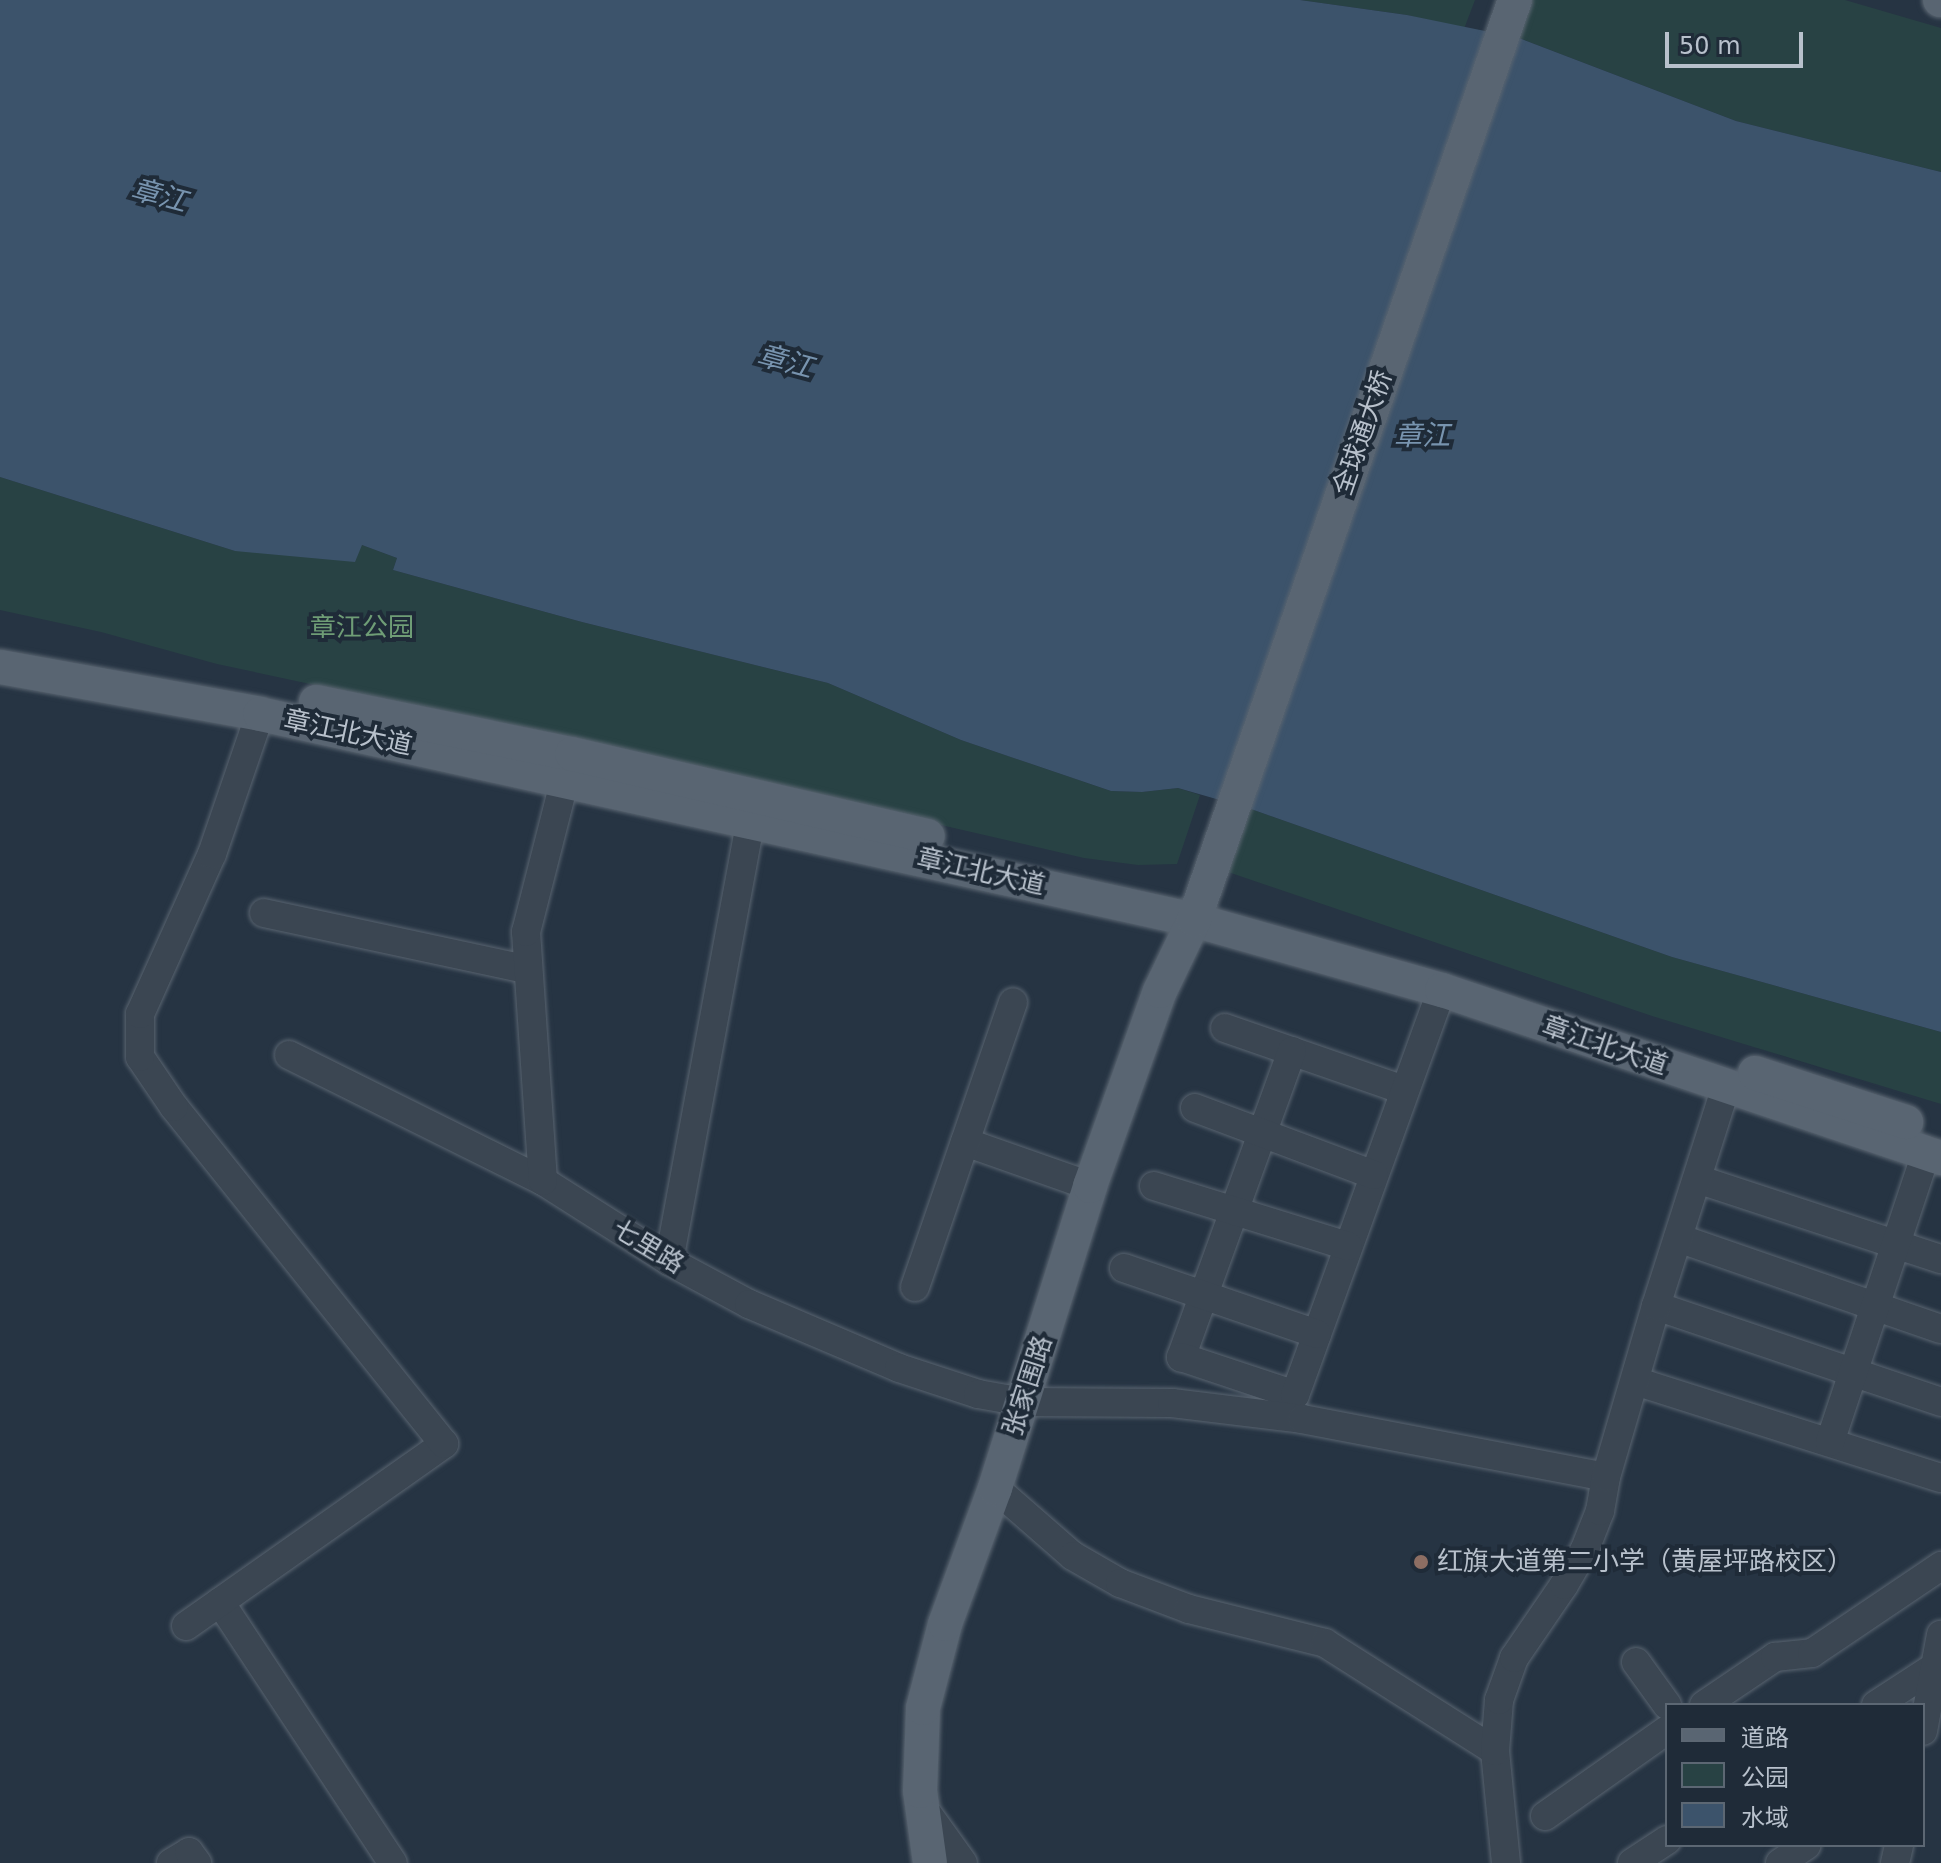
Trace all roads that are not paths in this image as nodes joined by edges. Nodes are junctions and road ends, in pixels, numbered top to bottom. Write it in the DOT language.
graph roads {
  1 [pos="1492,0"];
  2 [pos="1515,0"];
  3 [pos="0,643"];
  4 [pos="0,667"];
  5 [pos="260,714"];
  6 [pos="565,779"];
  7 [pos="751,820"];
  8 [pos="1204,863"];
  9 [pos="1188,907"];
  10 [pos="264,913"];
  11 [pos="526,969"];
  12 [pos="1442,990"];
  13 [pos="1013,1002"];
  14 [pos="1225,1028"];
  15 [pos="1292,1051"];
  16 [pos="289,1055"];
  17 [pos="1726,1087"];
  18 [pos="1404,1090"];
  19 [pos="1195,1108"];
  20 [pos="1261,1133"];
  21 [pos="965,1142"];
  22 [pos="1936,1148"];
  23 [pos="1374,1175"];
  24 [pos="1697,1179"];
  25 [pos="543,1181"];
  26 [pos="1090,1186"];
  27 [pos="1154,1186"];
  28 [pos="1235,1211"];
  29 [pos="1678,1238"];
  30 [pos="1896,1244"];
  31 [pos="1348,1246"];
  32 [pos="1941,1259"];
  33 [pos="669,1261"];
  34 [pos="1124,1268"];
  35 [pos="915,1287"];
  36 [pos="1204,1295"];
  37 [pos="1656,1306"];
  38 [pos="1875,1306"];
  39 [pos="1941,1329"];
  40 [pos="1317,1334"];
  41 [pos="1853,1372"];
  42 [pos="1635,1381"];
  43 [pos="1023,1402"];
  44 [pos="1941,1402"];
  45 [pos="1830,1442"];
  46 [pos="1606,1477"];
  47 [pos="1941,1478"];
  48 [pos="995,1488"];
  49 [pos="1941,1566"];
  50 [pos="220,1602"];
  51 [pos="186,1626"];
  52 [pos="1941,1635"];
  53 [pos="1636,1662"];
  54 [pos="1936,1666"];
  55 [pos="1666,1703"];
  56 [pos="1707,1703"];
  57 [pos="1879,1703"];
  58 [pos="1925,1721"];
  59 [pos="1665,1731"];
  60 [pos="1495,1751"];
  61 [pos="922,1806"];
  62 [pos="1545,1816"];
  63 [pos="1665,1841"];
  64 [pos="1803,1847"];
  65 [pos="1778,1858"];
  66 [pos="171,1863"];
  67 [pos="197,1863"];
  68 [pos="393,1863"];
  69 [pos="930,1863"];
  70 [pos="963,1863"];
  71 [pos="1506,1863"];
  72 [pos="1632,1863"];
  1 -- 8 [label="main road, 全球通大桥"];
  2 -- 8 [label="main road, 全球通大桥"];
  3 -- 9 [label="main road, 章江北大道"];
  4 -- 5 [label="main road, 章江北大道"];
  5 -- 6 [label="main road, 章江北大道"];
  5 -- 50 [label="street"];
  6 -- 7 [label="main road, 章江北大道"];
  6 -- 11 [label="street"];
  7 -- 9 [label="main road, 章江北大道"];
  7 -- 33 [label="street"];
  8 -- 9 [label="main road, 张家围路"];
  9 -- 12 [label="main road, 章江北大道"];
  9 -- 22 [label="main road, 章江北大道"];
  9 -- 26 [label="main road, 张家围路"];
  10 -- 11 [label="street"];
  11 -- 25 [label="street"];
  12 -- 17 [label="main road, 章江北大道"];
  12 -- 18 [label="street"];
  13 -- 21 [label="street"];
  14 -- 15 [label="street"];
  15 -- 18 [label="street"];
  15 -- 20 [label="street"];
  16 -- 25 [label="street, 七里路"];
  17 -- 22 [label="main road, 章江北大道"];
  17 -- 24 [label="street"];
  18 -- 23 [label="street"];
  19 -- 20 [label="street"];
  20 -- 23 [label="street"];
  20 -- 28 [label="street"];
  21 -- 26 [label="street"];
  21 -- 35 [label="street"];
  22 -- 30 [label="street"];
  23 -- 31 [label="street"];
  24 -- 29 [label="street"];
  24 -- 30 [label="street"];
  25 -- 33 [label="street, 七里路"];
  26 -- 43 [label="main road, 张家围路"];
  27 -- 28 [label="street"];
  28 -- 31 [label="street"];
  28 -- 36 [label="street"];
  29 -- 37 [label="street"];
  29 -- 38 [label="street"];
  30 -- 32 [label="street"];
  30 -- 38 [label="street"];
  31 -- 40 [label="street"];
  33 -- 43 [label="street, 七里路"];
  34 -- 36 [label="street"];
  36 -- 40 [label="street"];
  36 -- 40 [label="street"];
  37 -- 41 [label="street"];
  37 -- 42 [label="street"];
  38 -- 39 [label="street"];
  38 -- 41 [label="street"];
  41 -- 44 [label="street"];
  41 -- 45 [label="street"];
  42 -- 45 [label="street"];
  42 -- 46 [label="street"];
  43 -- 46 [label="street, 七里路"];
  43 -- 48 [label="main road, 张家围路"];
  45 -- 47 [label="street"];
  46 -- 60 [label="street"];
  48 -- 60 [label="street"];
  48 -- 61 [label="main road, 张家围路"];
  49 -- 56 [label="street"];
  50 -- 51 [label="street"];
  50 -- 68 [label="street"];
  52 -- 54 [label="street"];
  53 -- 55 [label="street"];
  54 -- 57 [label="street"];
  54 -- 58 [label="street"];
  59 -- 62 [label="street"];
  60 -- 71 [label="street"];
  61 -- 69 [label="main road, 张家围路"];
  61 -- 70 [label="street"];
  63 -- 72 [label="street"];
  64 -- 65 [label="street"];
  66 -- 67 [label="street"];
}
